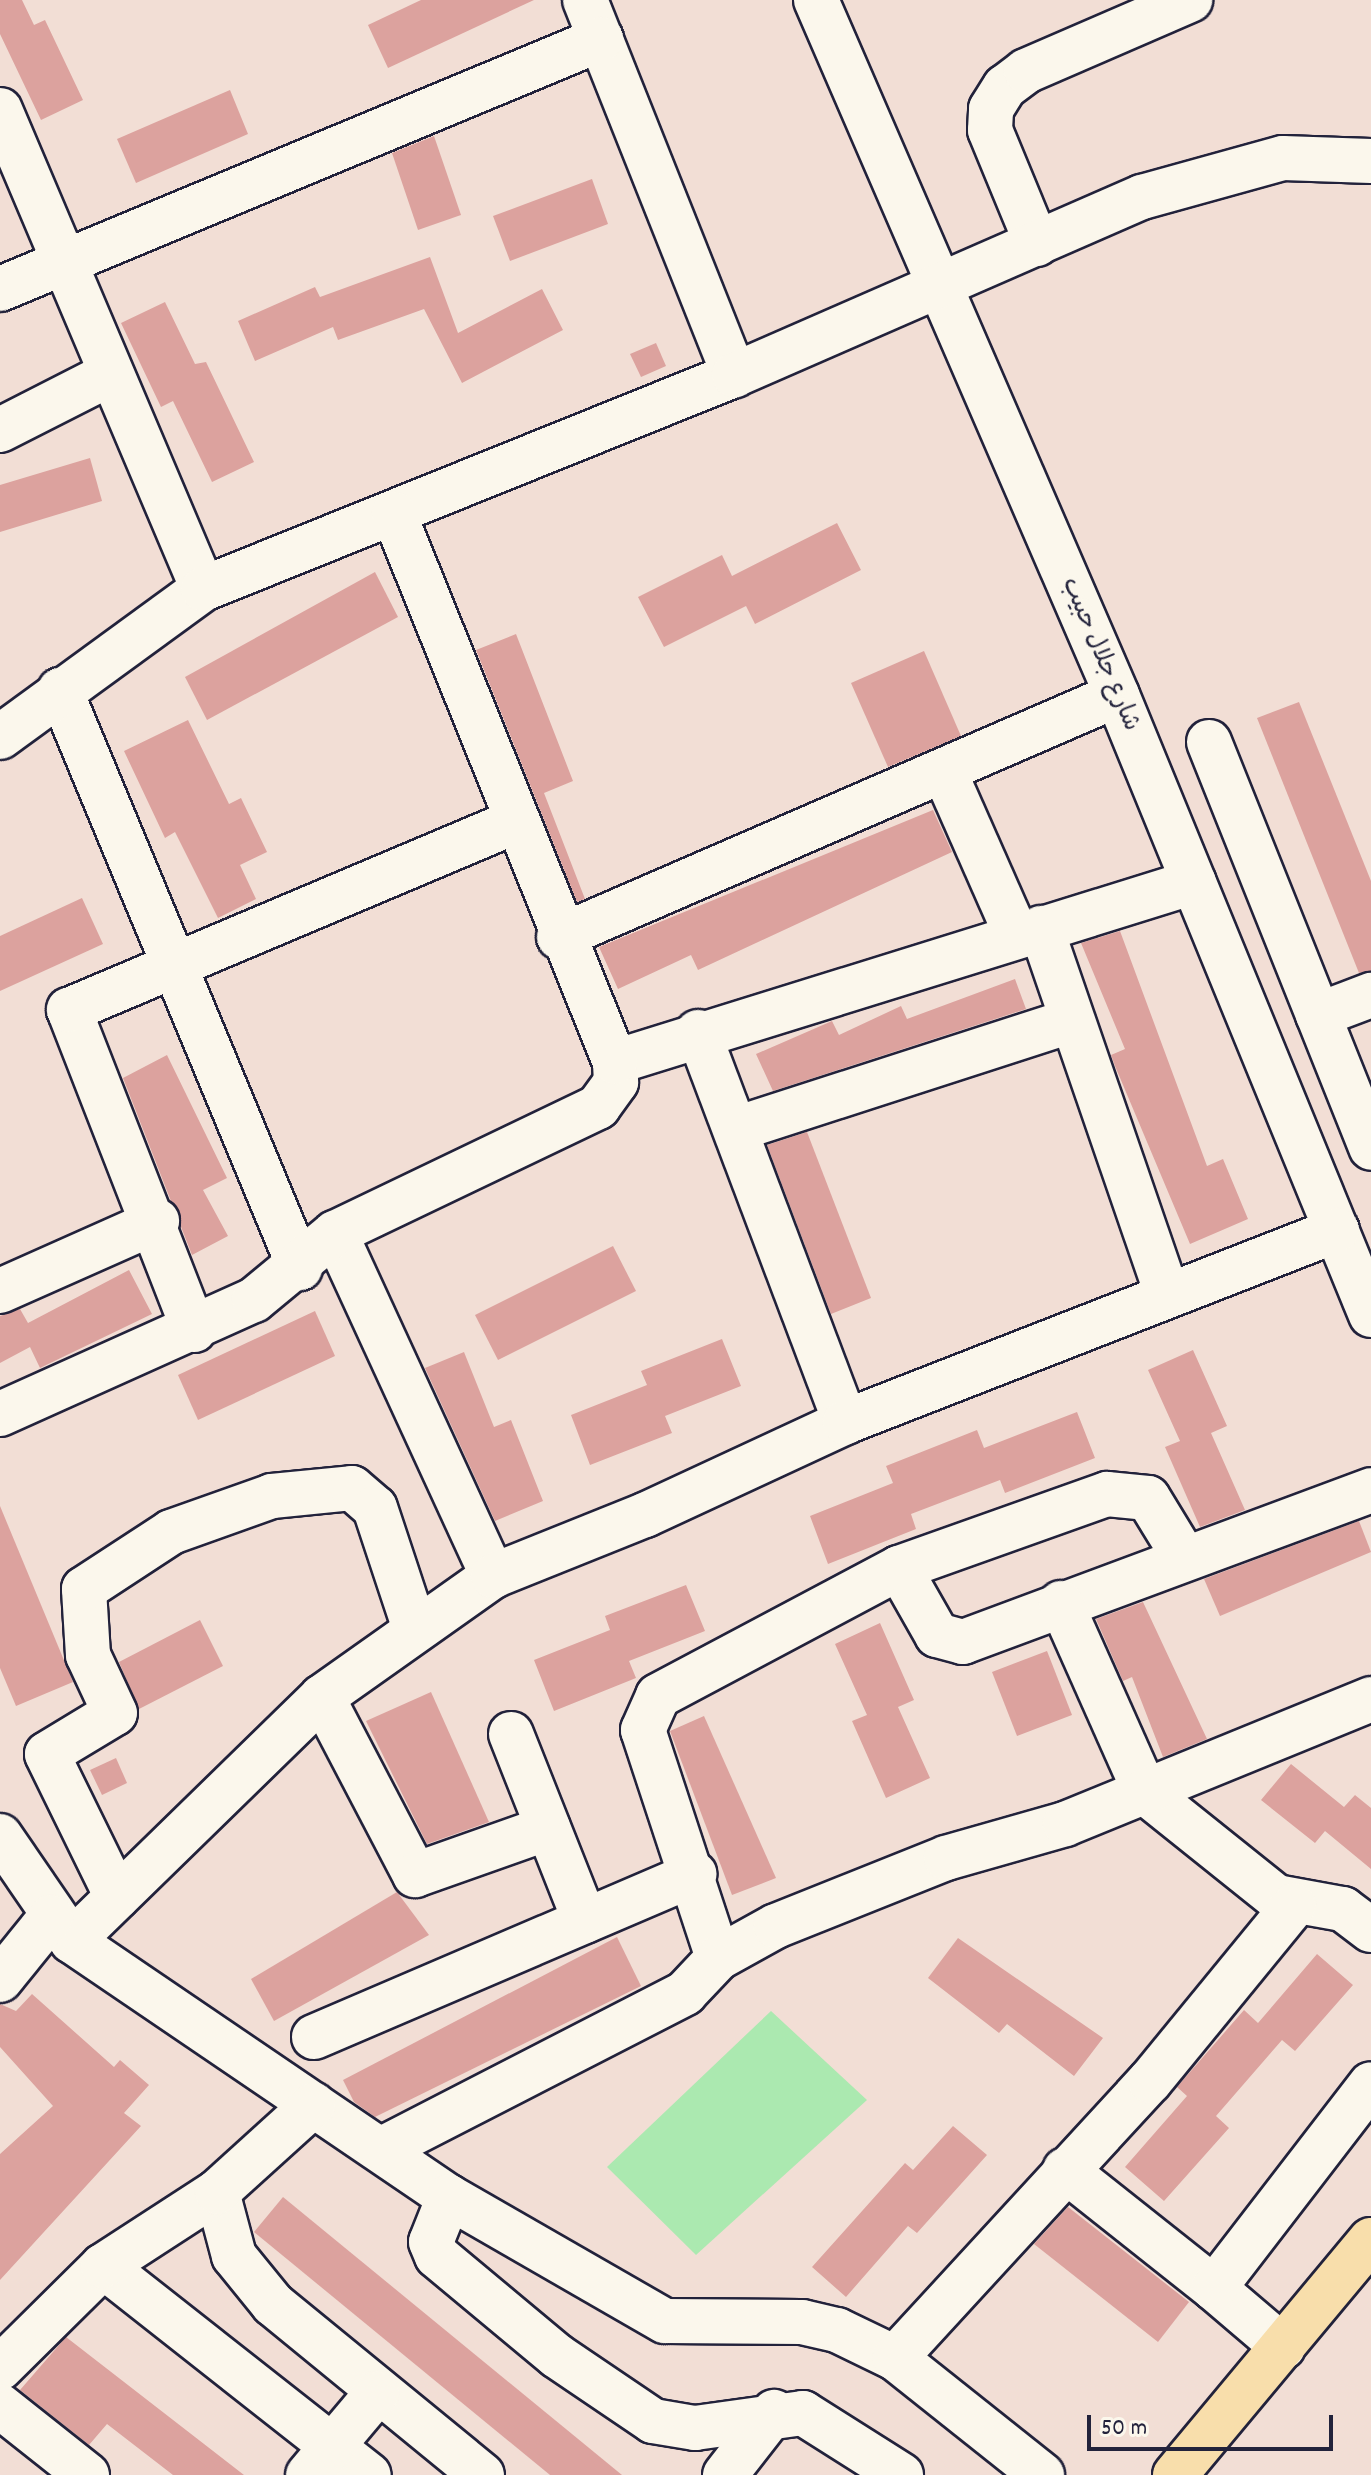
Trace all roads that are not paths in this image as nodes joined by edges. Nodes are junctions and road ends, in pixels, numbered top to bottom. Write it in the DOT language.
graph roads {
  1 [pos="816,0"];
  2 [pos="1190,0"];
  3 [pos="593,19"];
  4 [pos="0,110"];
  5 [pos="1371,161"];
  6 [pos="1037,244"];
  7 [pos="63,258"];
  8 [pos="941,287"];
  9 [pos="0,289"];
  10 [pos="108,375"];
  11 [pos="734,375"];
  12 [pos="0,430"];
  13 [pos="394,514"];
  14 [pos="203,589"];
  15 [pos="60,690"];
  16 [pos="1117,695"];
  17 [pos="0,737"];
  18 [pos="1209,742"];
  19 [pos="945,773"];
  20 [pos="516,821"];
  21 [pos="1194,882"];
  22 [pos="1029,932"];
  23 [pos="559,937"];
  24 [pos="173,963"];
  25 [pos="1371,995"];
  26 [pos="1318,1015"];
  27 [pos="1070,1021"];
  28 [pos="698,1032"];
  29 [pos="615,1062"];
  30 [pos="736,1129"];
  31 [pos="1371,1148"];
  32 [pos="157,1221"];
  33 [pos="1337,1230"];
  34 [pos="335,1233"];
  35 [pos="300,1268"];
  36 [pos="0,1291"];
  37 [pos="1166,1292"];
  38 [pos="1371,1315"];
  39 [pos="194,1330"];
  40 [pos="0,1414"];
  41 [pos="845,1422"];
  42 [pos="1371,1490"];
  43 [pos="1184,1557"];
  44 [pos="899,1568"];
  45 [pos="493,1576"];
  46 [pos="1061,1603"];
  47 [pos="414,1626"];
  48 [pos="322,1697"];
  49 [pos="1371,1699"];
  50 [pos="511,1734"];
  51 [pos="1145,1792"];
  52 [pos="548,1828"];
  53 [pos="0,1836"];
  54 [pos="695,1874"];
  55 [pos="117,1897"];
  56 [pos="1294,1905"];
  57 [pos="585,1921"];
  58 [pos="62,1929"];
  59 [pos="1371,1930"];
  60 [pos="718,1958"];
  61 [pos="0,1980"];
  62 [pos="314,2037"];
  63 [pos="1371,2084"];
  64 [pos="313,2105"];
  65 [pos="382,2149"];
  66 [pos="1065,2170"];
  67 [pos="217,2192"];
  68 [pos="449,2197"];
  69 [pos="1371,2240"];
  70 [pos="103,2266"];
  71 [pos="1214,2288"];
  72 [pos="1283,2347"];
  73 [pos="895,2358"];
  74 [pos="0,2368"];
  75 [pos="377,2393"];
  76 [pos="0,2406"];
  77 [pos="774,2412"];
  78 [pos="319,2460"];
  79 [pos="87,2475"];
  80 [pos="369,2475"];
  81 [pos="482,2475"];
  82 [pos="725,2475"];
  83 [pos="901,2475"];
  84 [pos="1042,2475"];
  85 [pos="1175,2475"];
  1 -- 8 [label="street, شارع جلال حبيب"];
  2 -- 6 [label="street"];
  3 -- 7 [label="street"];
  3 -- 11 [label="street"];
  4 -- 7 [label="street"];
  5 -- 6 [label="street"];
  6 -- 8 [label="street"];
  7 -- 9 [label="street"];
  7 -- 10 [label="street"];
  8 -- 11 [label="street"];
  8 -- 16 [label="street, شارع جلال حبيب"];
  10 -- 12 [label="street"];
  10 -- 14 [label="street"];
  11 -- 13 [label="street"];
  13 -- 14 [label="street"];
  13 -- 20 [label="street"];
  14 -- 15 [label="street"];
  15 -- 17 [label="street"];
  15 -- 24 [label="street"];
  16 -- 19 [label="street"];
  16 -- 21 [label="street, شارع جلال حبيب"];
  18 -- 26 [label="street"];
  19 -- 22 [label="street"];
  19 -- 23 [label="street"];
  20 -- 23 [label="street"];
  20 -- 24 [label="street"];
  21 -- 22 [label="street"];
  21 -- 33 [label="street, شارع جلال حبيب"];
  22 -- 27 [label="street"];
  22 -- 28 [label="street"];
  23 -- 29 [label="street"];
  24 -- 32 [label="street"];
  24 -- 35 [label="street"];
  25 -- 26 [label="street"];
  26 -- 31 [label="street"];
  27 -- 30 [label="street"];
  27 -- 37 [label="street"];
  28 -- 29 [label="street"];
  28 -- 30 [label="street"];
  29 -- 34 [label="street"];
  30 -- 41 [label="street"];
  32 -- 36 [label="street"];
  32 -- 39 [label="street"];
  33 -- 37 [label="street"];
  33 -- 38 [label="street, شارع جلال حبيب"];
  34 -- 35 [label="street"];
  34 -- 45 [label="street"];
  35 -- 39 [label="street"];
  37 -- 41 [label="street"];
  39 -- 40 [label="street"];
  41 -- 45 [label="street"];
  42 -- 43 [label="street"];
  43 -- 44 [label="street"];
  43 -- 46 [label="street"];
  44 -- 46 [label="street"];
  44 -- 54 [label="street"];
  45 -- 47 [label="street"];
  46 -- 51 [label="street"];
  47 -- 48 [label="street"];
  47 -- 55 [label="street"];
  48 -- 52 [label="street"];
  48 -- 55 [label="street"];
  49 -- 51 [label="street"];
  50 -- 52 [label="street"];
  51 -- 56 [label="street"];
  51 -- 60 [label="street"];
  52 -- 57 [label="street"];
  53 -- 58 [label="street"];
  54 -- 57 [label="street"];
  54 -- 60 [label="street"];
  55 -- 58 [label="street"];
  56 -- 59 [label="street"];
  56 -- 66 [label="street"];
  57 -- 62 [label="street"];
  58 -- 61 [label="street"];
  58 -- 64 [label="street"];
  60 -- 65 [label="street"];
  63 -- 71 [label="street"];
  64 -- 65 [label="street"];
  64 -- 67 [label="street"];
  65 -- 68 [label="street"];
  66 -- 71 [label="street"];
  66 -- 73 [label="street"];
  67 -- 70 [label="street"];
  67 -- 75 [label="street"];
  68 -- 73 [label="street"];
  68 -- 77 [label="street"];
  69 -- 72 [label="main road"];
  70 -- 74 [label="street"];
  70 -- 78 [label="street"];
  71 -- 72 [label="street"];
  72 -- 85 [label="main road"];
  73 -- 84 [label="street"];
  75 -- 78 [label="street"];
  75 -- 81 [label="street"];
  76 -- 79 [label="street"];
  77 -- 82 [label="street"];
  77 -- 83 [label="street"];
  78 -- 80 [label="street"];
}
